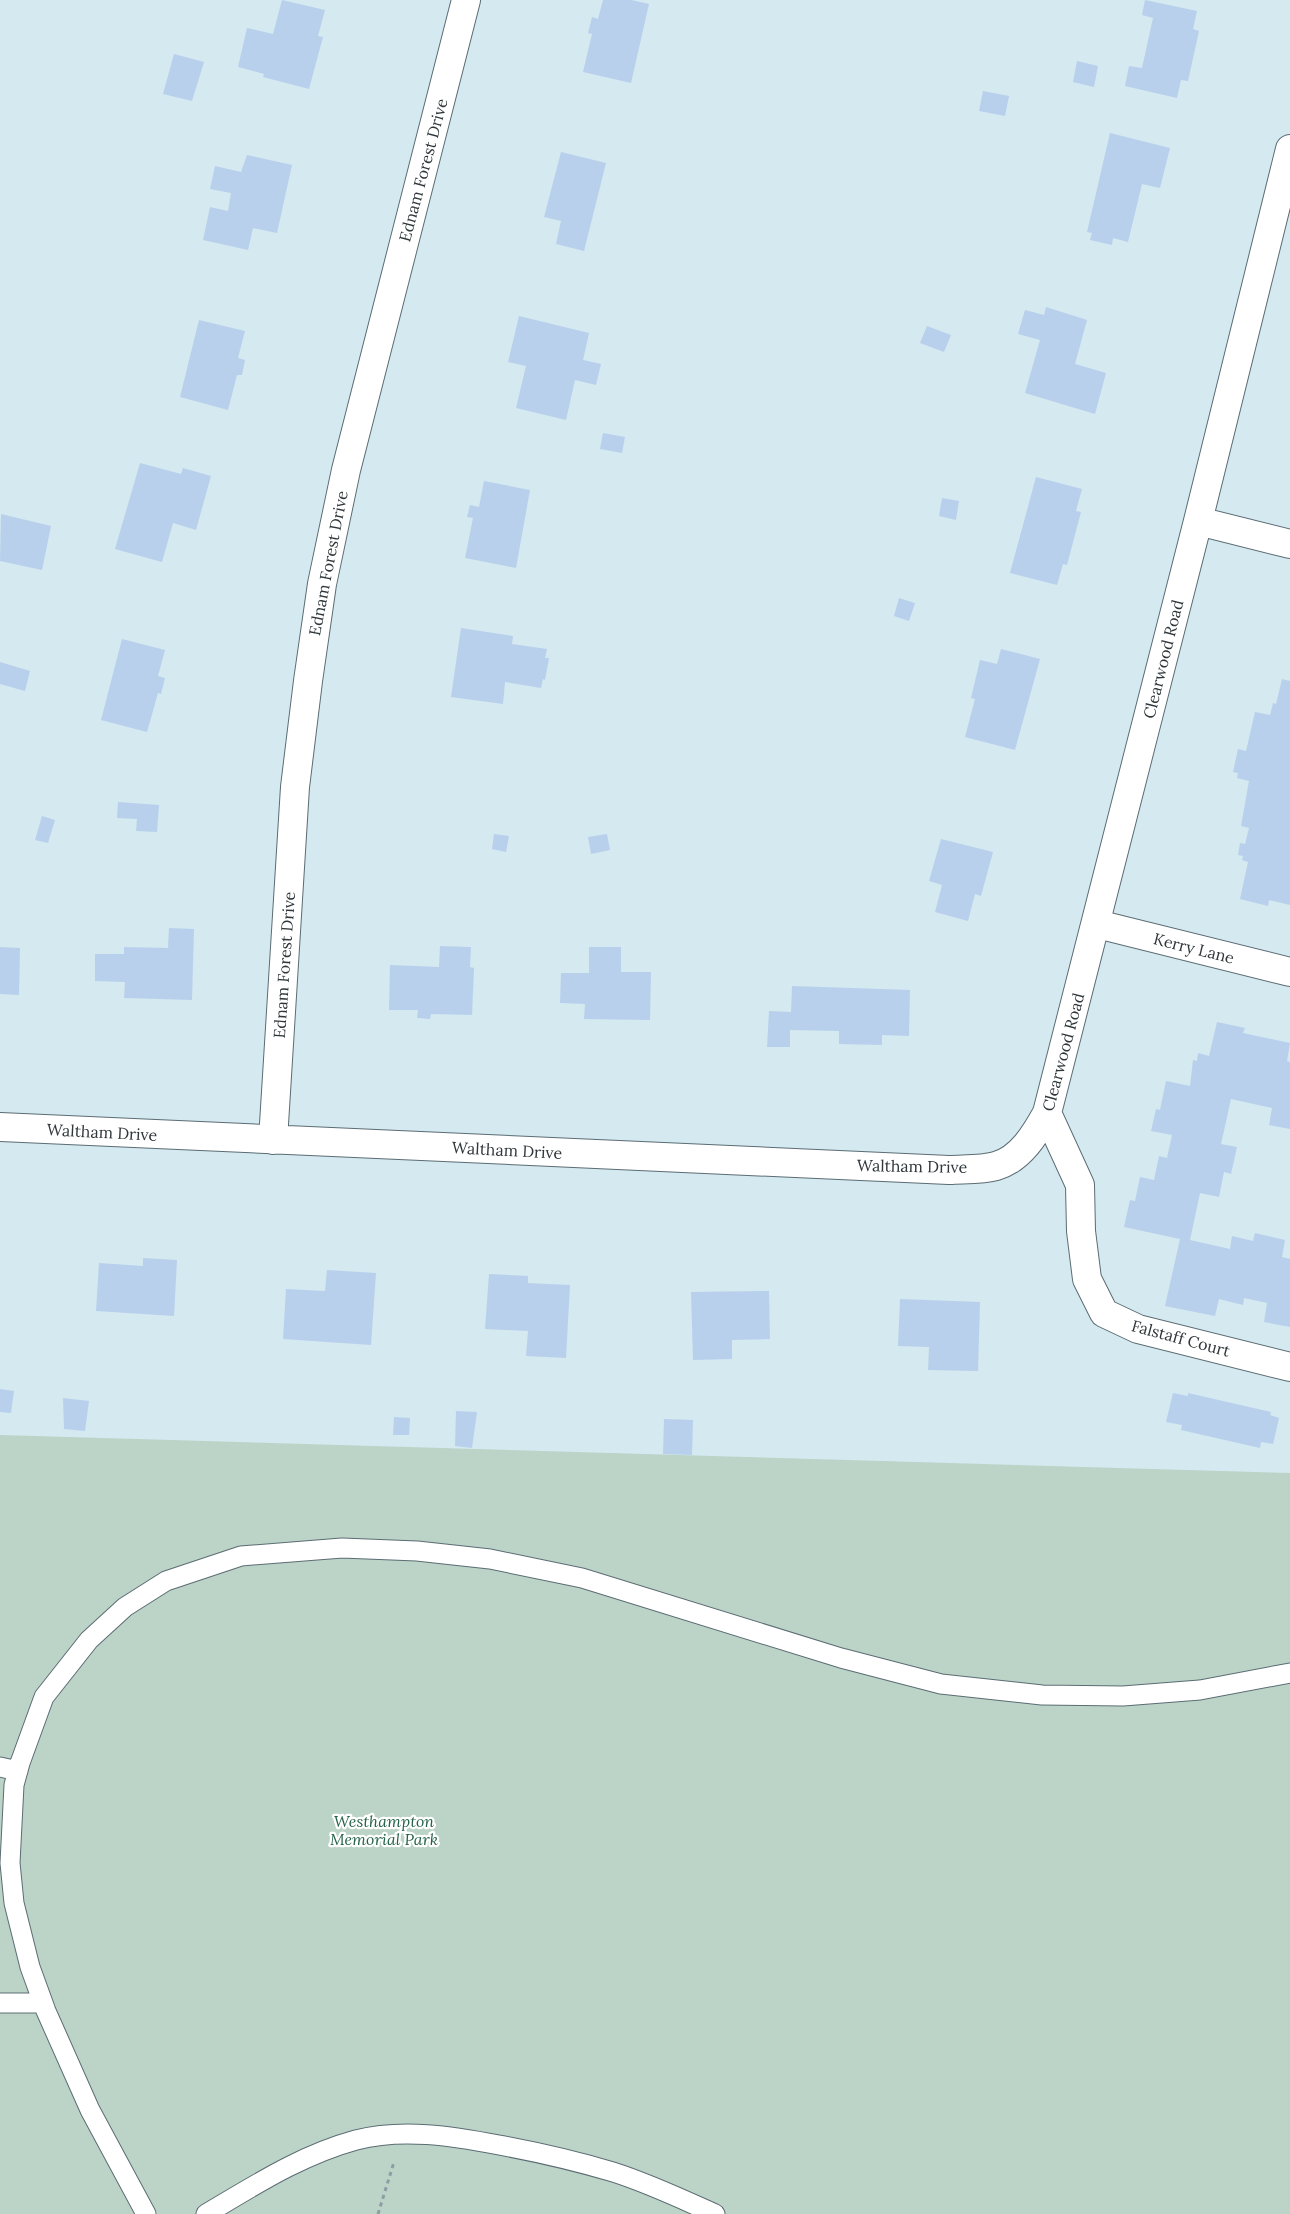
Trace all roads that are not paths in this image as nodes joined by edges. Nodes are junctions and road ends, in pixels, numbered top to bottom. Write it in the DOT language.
graph roads {
  1 [pos="466,0"];
  2 [pos="1290,149"];
  3 [pos="1198,521"];
  4 [pos="1290,544"];
  5 [pos="1097,924"];
  6 [pos="1290,972"];
  7 [pos="1048,1113"];
  8 [pos="0,1127"];
  9 [pos="273,1140"];
  10 [pos="1012,1158"];
  11 [pos="1290,1367"];
  12 [pos="1290,1673"];
  13 [pos="9,1769"];
  14 [pos="0,2003"];
  15 [pos="42,2003"];
  16 [pos="146,2214"];
  17 [pos="206,2214"];
  18 [pos="715,2214"];
  1 -- 9 [label="street, Ednam Forest Drive"];
  2 -- 3 [label="street, Clearwood Road"];
  3 -- 4 [label="street"];
  3 -- 5 [label="street, Clearwood Road"];
  5 -- 6 [label="street, Kerry Lane"];
  5 -- 7 [label="street, Clearwood Road"];
  7 -- 10 [label="street, Clearwood Road"];
  7 -- 11 [label="street, Falstaff Court"];
  8 -- 9 [label="street, Waltham Drive"];
  9 -- 10 [label="street, Waltham Drive"];
  12 -- 13 [label="lane"];
  13 -- 15 [label="lane"];
  14 -- 15 [label="lane"];
  15 -- 16 [label="lane"];
  17 -- 18 [label="lane"];
}
